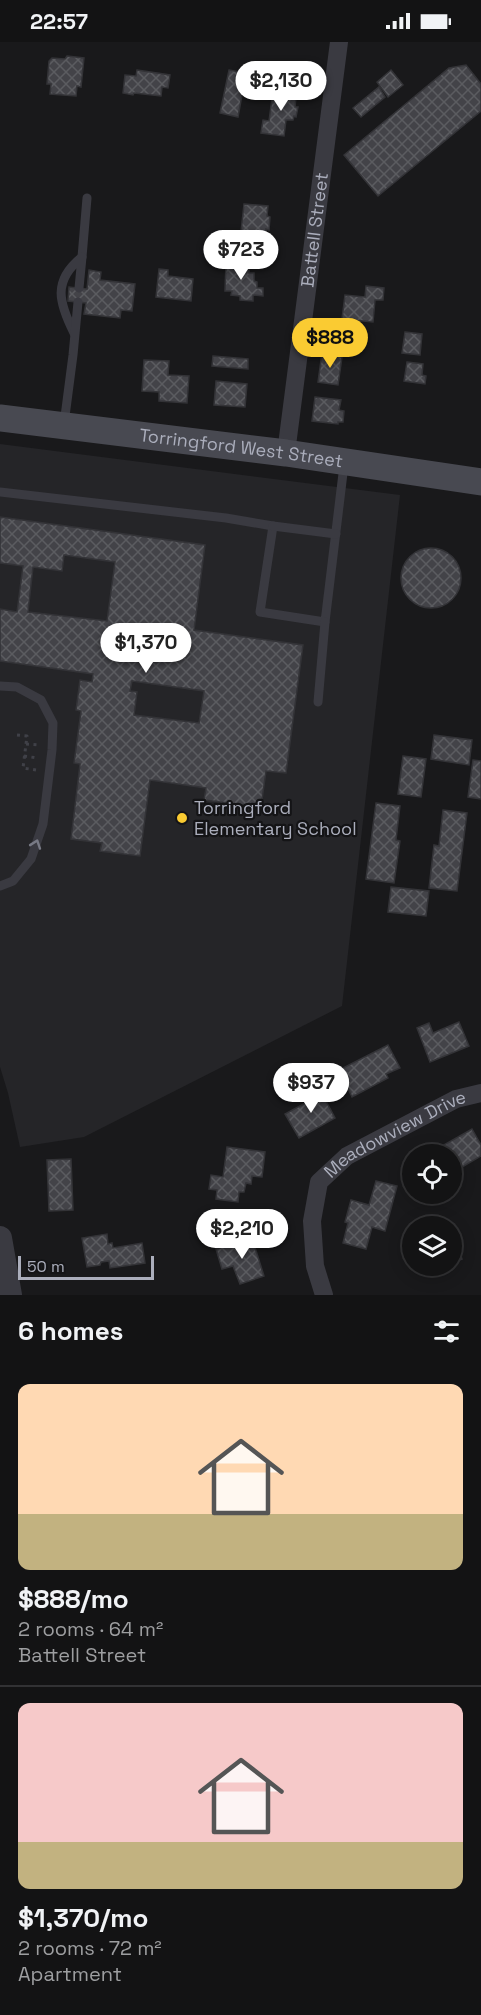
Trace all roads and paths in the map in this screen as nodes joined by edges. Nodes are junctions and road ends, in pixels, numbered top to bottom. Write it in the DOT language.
graph roads {
  1 [pos="339,42"];
  2 [pos="87,198"];
  3 [pos="82,257"];
  4 [pos="79,288"];
  5 [pos="78,302"];
  6 [pos="75,335"];
  7 [pos="0,418"];
  8 [pos="63,426"];
  9 [pos="286,453"];
  10 [pos="345,462"];
  11 [pos="481,482"];
  12 [pos="0,492"];
  13 [pos="273,526"];
  14 [pos="336,534"];
  15 [pos="325,622"];
  16 [pos="0,686"];
  17 [pos="318,702"];
  18 [pos="17,735"];
  19 [pos="23,768"];
  20 [pos="0,886"];
  21 [pos="481,1093"];
  22 [pos="0,1238"];
  23 [pos="10,1295"];
  24 [pos="324,1295"];
  1 -- 9 [label="street, Battell Street"];
  2 -- 3 [label="lane"];
  3 -- 4 [label="lane"];
  3 -- 6 [label="lane"];
  5 -- 6 [label="lane"];
  6 -- 8 [label="lane"];
  7 -- 8 [label="main road, Torringford West Street"];
  8 -- 9 [label="main road, Torringford West Street"];
  9 -- 10 [label="main road, Torringford West Street"];
  10 -- 11 [label="main road, Torringford West Street"];
  10 -- 14 [label="lane"];
  12 -- 13 [label="lane"];
  13 -- 14 [label="lane"];
  13 -- 15 [label="lane"];
  14 -- 15 [label="lane"];
  15 -- 17 [label="lane"];
  20 -- 16 [label="lane, one-way"];
  18 -- 19 [label="path"];
  21 -- 24 [label="street, Meadowview Drive"];
  22 -- 23 [label="street"];
}
